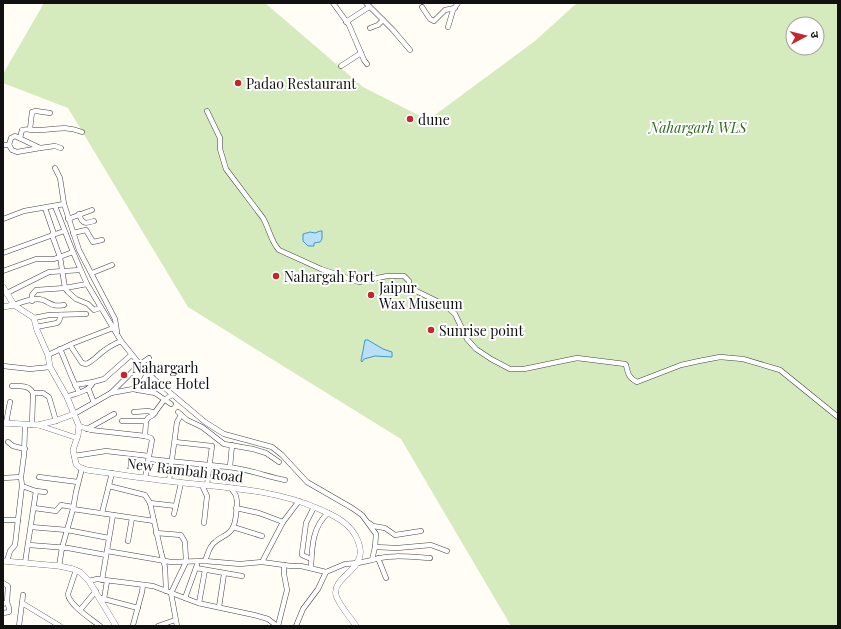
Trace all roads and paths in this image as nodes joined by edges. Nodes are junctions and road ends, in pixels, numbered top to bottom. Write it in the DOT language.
graph roads {
  1 [pos="340,3"];
  2 [pos="458,3"];
  3 [pos="334,4"];
  4 [pos="367,5"];
  5 [pos="422,7"];
  6 [pos="455,8"];
  7 [pos="383,20"];
  8 [pos="346,22"];
  9 [pos="448,27"];
  10 [pos="370,28"];
  11 [pos="410,50"];
  12 [pos="361,53"];
  13 [pos="367,64"];
  14 [pos="341,66"];
  15 [pos="207,111"];
  16 [pos="50,113"];
  17 [pos="30,129"];
  18 [pos="82,132"];
  19 [pos="20,138"];
  20 [pos="3,145"];
  21 [pos="9,145"];
  22 [pos="40,148"];
  23 [pos="61,148"];
  24 [pos="55,168"];
  25 [pos="64,204"];
  26 [pos="55,206"];
  27 [pos="45,208"];
  28 [pos="92,210"];
  29 [pos="79,214"];
  30 [pos="68,218"];
  31 [pos="3,219"];
  32 [pos="94,221"];
  33 [pos="64,231"];
  34 [pos="74,233"];
  35 [pos="53,235"];
  36 [pos="102,240"];
  37 [pos="72,252"];
  38 [pos="3,253"];
  39 [pos="60,257"];
  40 [pos="112,265"];
  41 [pos="3,270"];
  42 [pos="80,270"];
  43 [pos="62,271"];
  44 [pos="92,273"];
  45 [pos="87,284"];
  46 [pos="3,287"];
  47 [pos="65,288"];
  48 [pos="7,293"];
  49 [pos="32,300"];
  50 [pos="14,305"];
  51 [pos="64,305"];
  52 [pos="3,307"];
  53 [pos="100,308"];
  54 [pos="86,314"];
  55 [pos="61,315"];
  56 [pos="34,318"];
  57 [pos="36,327"];
  58 [pos="114,328"];
  59 [pos="117,332"];
  60 [pos="121,341"];
  61 [pos="70,345"];
  62 [pos="60,349"];
  63 [pos="48,355"];
  64 [pos="131,355"];
  65 [pos="149,358"];
  66 [pos="140,364"];
  67 [pos="3,366"];
  68 [pos="50,367"];
  69 [pos="148,372"];
  70 [pos="93,382"];
  71 [pos="75,385"];
  72 [pos="12,386"];
  73 [pos="87,390"];
  74 [pos="138,390"];
  75 [pos="79,392"];
  76 [pos="33,393"];
  77 [pos="111,393"];
  78 [pos="172,394"];
  79 [pos="66,397"];
  80 [pos="164,400"];
  81 [pos="10,402"];
  82 [pos="94,403"];
  83 [pos="171,404"];
  84 [pos="134,412"];
  85 [pos="155,412"];
  86 [pos="74,414"];
  87 [pos="114,414"];
  88 [pos="838,417"];
  89 [pos="56,421"];
  90 [pos="122,421"];
  91 [pos="146,421"];
  92 [pos="4,423"];
  93 [pos="25,425"];
  94 [pos="35,425"];
  95 [pos="80,426"];
  96 [pos="87,429"];
  97 [pos="225,434"];
  98 [pos="145,436"];
  99 [pos="214,437"];
  100 [pos="77,438"];
  101 [pos="8,442"];
  102 [pos="175,442"];
  103 [pos="223,443"];
  104 [pos="232,445"];
  105 [pos="212,446"];
  106 [pos="24,449"];
  107 [pos="74,456"];
  108 [pos="149,457"];
  109 [pos="172,462"];
  110 [pos="279,462"];
  111 [pos="210,466"];
  112 [pos="230,467"];
  113 [pos="82,468"];
  114 [pos="112,473"];
  115 [pos="21,477"];
  116 [pos="39,477"];
  117 [pos="3,478"];
  118 [pos="145,478"];
  119 [pos="285,480"];
  120 [pos="169,481"];
  121 [pos="78,482"];
  122 [pos="181,483"];
  123 [pos="204,485"];
  124 [pos="22,486"];
  125 [pos="109,486"];
  126 [pos="231,488"];
  127 [pos="36,491"];
  128 [pos="45,492"];
  129 [pos="299,501"];
  130 [pos="150,503"];
  131 [pos="176,506"];
  132 [pos="314,507"];
  133 [pos="34,508"];
  134 [pos="73,508"];
  135 [pos="236,508"];
  136 [pos="102,513"];
  137 [pos="328,513"];
  138 [pos="174,514"];
  139 [pos="113,515"];
  140 [pos="132,518"];
  141 [pos="365,519"];
  142 [pos="3,520"];
  143 [pos="18,520"];
  144 [pos="154,521"];
  145 [pos="283,522"];
  146 [pos="204,523"];
  147 [pos="31,527"];
  148 [pos="233,527"];
  149 [pos="67,530"];
  150 [pos="421,531"];
  151 [pos="156,533"];
  152 [pos="262,536"];
  153 [pos="109,538"];
  154 [pos="128,541"];
  155 [pos="29,545"];
  156 [pos="375,547"];
  157 [pos="62,548"];
  158 [pos="447,551"];
  159 [pos="107,553"];
  160 [pos="378,558"];
  161 [pos="430,558"];
  162 [pos="311,559"];
  163 [pos="372,560"];
  164 [pos="5,561"];
  165 [pos="164,561"];
  166 [pos="205,561"];
  167 [pos="186,562"];
  168 [pos="198,562"];
  169 [pos="262,562"];
  170 [pos="25,563"];
  171 [pos="358,563"];
  172 [pos="284,565"];
  173 [pos="59,566"];
  174 [pos="196,568"];
  175 [pos="311,568"];
  176 [pos="76,570"];
  177 [pos="205,570"];
  178 [pos="326,572"];
  179 [pos="224,574"];
  180 [pos="242,576"];
  181 [pos="386,578"];
  182 [pos="104,580"];
  183 [pos="89,581"];
  184 [pos="3,583"];
  185 [pos="143,585"];
  186 [pos="166,590"];
  187 [pos="96,592"];
  188 [pos="171,593"];
  189 [pos="23,595"];
  190 [pos="102,598"];
  191 [pos="185,598"];
  192 [pos="5,603"];
  193 [pos="199,603"];
  194 [pos="22,604"];
  195 [pos="219,607"];
  196 [pos="138,608"];
  197 [pos="80,610"];
  198 [pos="3,613"];
  199 [pos="175,620"];
  200 [pos="133,625"];
  201 [pos="19,626"];
  202 [pos="60,626"];
  203 [pos="100,626"];
  204 [pos="116,626"];
  205 [pos="158,626"];
  206 [pos="176,626"];
  207 [pos="278,626"];
  208 [pos="296,626"];
  209 [pos="356,626"];
  1 -- 3 [label="street"];
  2 -- 6 [label="street"];
  3 -- 8 [label="street"];
  4 -- 7 [label="street"];
  4 -- 8 [label="street"];
  5 -- 6 [label="street"];
  6 -- 9 [label="street"];
  7 -- 10 [label="street"];
  7 -- 11 [label="street"];
  8 -- 12 [label="street"];
  12 -- 13 [label="street"];
  12 -- 14 [label="street"];
  15 -- 88 [label="street"];
  16 -- 17 [label="street"];
  17 -- 18 [label="street"];
  17 -- 19 [label="street"];
  19 -- 21 [label="street"];
  19 -- 22 [label="street"];
  20 -- 21 [label="street"];
  21 -- 22 [label="street"];
  22 -- 23 [label="street"];
  24 -- 25 [label="street"];
  25 -- 26 [label="street"];
  25 -- 30 [label="street"];
  26 -- 27 [label="street"];
  26 -- 33 [label="street"];
  27 -- 31 [label="street"];
  27 -- 35 [label="street"];
  28 -- 29 [label="street"];
  29 -- 30 [label="street"];
  29 -- 32 [label="street"];
  30 -- 34 [label="street"];
  33 -- 35 [label="street"];
  33 -- 37 [label="street"];
  34 -- 36 [label="street"];
  34 -- 44 [label="street"];
  35 -- 38 [label="street"];
  35 -- 39 [label="street"];
  37 -- 39 [label="street"];
  37 -- 42 [label="street"];
  39 -- 41 [label="street"];
  39 -- 43 [label="street"];
  40 -- 44 [label="street"];
  42 -- 43 [label="street"];
  42 -- 45 [label="street"];
  43 -- 47 [label="street"];
  43 -- 48 [label="street"];
  44 -- 59 [label="street"];
  45 -- 47 [label="street"];
  45 -- 53 [label="street"];
  46 -- 48 [label="street"];
  47 -- 49 [label="street"];
  47 -- 53 [label="street"];
  48 -- 50 [label="street"];
  49 -- 50 [label="street"];
  49 -- 51 [label="street"];
  50 -- 52 [label="street"];
  50 -- 56 [label="street"];
  53 -- 58 [label="street"];
  54 -- 55 [label="street"];
  55 -- 56 [label="street"];
  55 -- 57 [label="street"];
  56 -- 57 [label="street"];
  57 -- 63 [label="street"];
  58 -- 59 [label="street"];
  58 -- 61 [label="street"];
  59 -- 60 [label="street"];
  60 -- 61 [label="street"];
  60 -- 64 [label="street"];
  61 -- 62 [label="street"];
  62 -- 63 [label="street"];
  62 -- 71 [label="street"];
  63 -- 68 [label="street"];
  64 -- 66 [label="street"];
  64 -- 70 [label="street"];
  65 -- 66 [label="street"];
  66 -- 69 [label="street"];
  66 -- 77 [label="street"];
  67 -- 68 [label="street"];
  68 -- 79 [label="street"];
  69 -- 74 [label="street"];
  69 -- 78 [label="street"];
  70 -- 71 [label="street"];
  70 -- 73 [label="street"];
  71 -- 75 [label="street"];
  72 -- 76 [label="street"];
  73 -- 75 [label="street"];
  73 -- 82 [label="street"];
  74 -- 77 [label="street"];
  74 -- 80 [label="street"];
  75 -- 79 [label="street"];
  76 -- 89 [label="street"];
  76 -- 94 [label="street"];
  77 -- 82 [label="street"];
  78 -- 80 [label="street"];
  78 -- 97 [label="street"];
  79 -- 86 [label="street"];
  80 -- 83 [label="street"];
  80 -- 85 [label="street"];
  81 -- 92 [label="street"];
  82 -- 86 [label="street"];
  84 -- 85 [label="street"];
  85 -- 91 [label="street"];
  86 -- 89 [label="street"];
  86 -- 95 [label="street"];
  87 -- 96 [label="street"];
  89 -- 94 [label="street"];
  90 -- 91 [label="street"];
  91 -- 98 [label="street"];
  92 -- 93 [label="street"];
  93 -- 94 [label="street"];
  93 -- 106 [label="street"];
  94 -- 100 [label="street"];
  95 -- 96 [label="street"];
  95 -- 100 [label="street"];
  96 -- 98 [label="street"];
  97 -- 103 [label="street"];
  97 -- 141 [label="street"];
  98 -- 108 [label="street"];
  99 -- 102 [label="street"];
  99 -- 103 [label="street"];
  99 -- 105 [label="street"];
  100 -- 107 [label="street"];
  101 -- 106 [label="street"];
  102 -- 105 [label="street"];
  102 -- 109 [label="street"];
  103 -- 104 [label="street"];
  104 -- 110 [label="street"];
  104 -- 112 [label="street"];
  105 -- 111 [label="street"];
  106 -- 115 [label="street"];
  107 -- 108 [label="street"];
  107 -- 113 [label="street"];
  108 -- 109 [label="street"];
  108 -- 118 [label="street"];
  109 -- 111 [label="street"];
  109 -- 120 [label="street"];
  111 -- 112 [label="street"];
  111 -- 123 [label="street"];
  112 -- 119 [label="street"];
  113 -- 114 [label="street, New Rambah Road"];
  113 -- 121 [label="street"];
  114 -- 118 [label="street, New Rambah Road"];
  114 -- 125 [label="street"];
  115 -- 117 [label="street"];
  115 -- 124 [label="street"];
  116 -- 121 [label="street"];
  118 -- 120 [label="street, New Rambah Road"];
  120 -- 122 [label="street, New Rambah Road"];
  121 -- 134 [label="street"];
  122 -- 123 [label="street, New Rambah Road"];
  122 -- 131 [label="street"];
  123 -- 126 [label="street, New Rambah Road"];
  123 -- 146 [label="street"];
  124 -- 127 [label="street"];
  124 -- 143 [label="street"];
  125 -- 130 [label="street"];
  125 -- 136 [label="street"];
  126 -- 129 [label="street, New Rambah Road"];
  126 -- 135 [label="street"];
  127 -- 128 [label="street"];
  127 -- 133 [label="street"];
  129 -- 132 [label="street, New Rambah Road"];
  129 -- 145 [label="street"];
  130 -- 131 [label="street"];
  130 -- 144 [label="street"];
  131 -- 138 [label="street"];
  132 -- 137 [label="street, New Rambah Road"];
  132 -- 162 [label="street"];
  133 -- 134 [label="street"];
  133 -- 147 [label="street"];
  134 -- 136 [label="street"];
  134 -- 149 [label="street"];
  135 -- 145 [label="street"];
  135 -- 148 [label="street"];
  136 -- 139 [label="street"];
  137 -- 162 [label="street"];
  137 -- 171 [label="street, New Rambah Road"];
  139 -- 140 [label="street"];
  139 -- 153 [label="street"];
  140 -- 144 [label="street"];
  140 -- 154 [label="street"];
  141 -- 150 [label="street"];
  141 -- 156 [label="street"];
  142 -- 143 [label="street"];
  143 -- 164 [label="street"];
  144 -- 151 [label="street"];
  145 -- 169 [label="street"];
  147 -- 149 [label="street"];
  147 -- 155 [label="street"];
  148 -- 152 [label="street"];
  148 -- 166 [label="street"];
  149 -- 153 [label="street"];
  149 -- 157 [label="street"];
  151 -- 165 [label="street"];
  151 -- 167 [label="street"];
  153 -- 159 [label="street"];
  155 -- 157 [label="street"];
  155 -- 170 [label="street"];
  156 -- 158 [label="street"];
  156 -- 163 [label="street"];
  157 -- 159 [label="street"];
  157 -- 173 [label="street"];
  159 -- 165 [label="street"];
  159 -- 182 [label="street"];
  160 -- 161 [label="street"];
  160 -- 163 [label="street"];
  160 -- 181 [label="street"];
  162 -- 175 [label="street"];
  163 -- 171 [label="street"];
  164 -- 170 [label="street"];
  165 -- 167 [label="street"];
  165 -- 186 [label="street"];
  166 -- 168 [label="street"];
  166 -- 169 [label="street"];
  167 -- 168 [label="street"];
  167 -- 188 [label="street"];
  168 -- 174 [label="street"];
  169 -- 172 [label="street"];
  170 -- 173 [label="street"];
  171 -- 178 [label="street"];
  171 -- 209 [label="street"];
  172 -- 175 [label="street"];
  172 -- 207 [label="street"];
  173 -- 176 [label="street"];
  174 -- 177 [label="street"];
  174 -- 191 [label="street"];
  175 -- 178 [label="street"];
  176 -- 183 [label="street"];
  176 -- 197 [label="street"];
  177 -- 179 [label="street"];
  177 -- 193 [label="street"];
  178 -- 208 [label="street"];
  179 -- 180 [label="street"];
  179 -- 195 [label="street"];
  182 -- 183 [label="street"];
  182 -- 185 [label="street"];
  182 -- 190 [label="street"];
  183 -- 187 [label="street"];
  184 -- 192 [label="street"];
  185 -- 186 [label="street"];
  185 -- 196 [label="street"];
  186 -- 188 [label="street"];
  187 -- 190 [label="street"];
  187 -- 197 [label="street"];
  188 -- 191 [label="street"];
  188 -- 199 [label="street"];
  189 -- 194 [label="street"];
  190 -- 196 [label="street"];
  190 -- 204 [label="street"];
  191 -- 193 [label="street"];
  192 -- 198 [label="street"];
  193 -- 195 [label="street"];
  194 -- 201 [label="street"];
  194 -- 202 [label="street"];
  195 -- 207 [label="street"];
  196 -- 200 [label="street"];
  197 -- 203 [label="street"];
  199 -- 205 [label="street"];
  199 -- 206 [label="street"];
}
